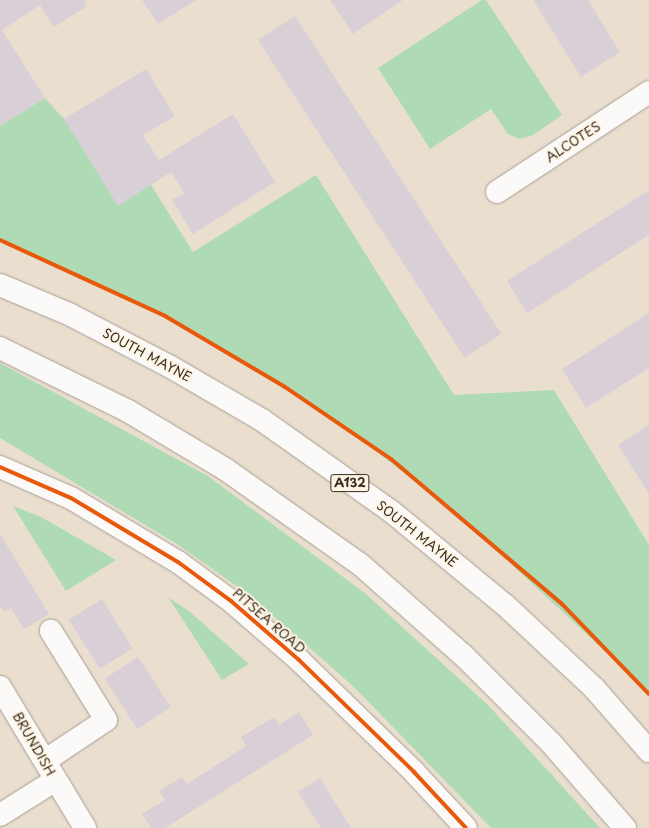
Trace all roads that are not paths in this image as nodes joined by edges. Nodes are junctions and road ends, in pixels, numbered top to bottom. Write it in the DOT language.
graph roads {
  1 [pos="649,92"];
  2 [pos="497,192"];
  3 [pos="0,285"];
  4 [pos="0,348"];
  5 [pos="0,467"];
  6 [pos="51,631"];
  7 [pos="0,687"];
  8 [pos="649,751"];
  9 [pos="46,760"];
  10 [pos="54,781"];
  11 [pos="0,815"];
  12 [pos="85,828"];
  13 [pos="466,828"];
  14 [pos="625,828"];
  1 -- 2 [label="main road, ALCOTES"];
  3 -- 8 [label="main road, SOUTH MAYNE / A132"];
  4 -- 14 [label="main road"];
  5 -- 13 [label="main road, PITSEA ROAD"];
  6 -- 9 [label="main road"];
  7 -- 9 [label="main road, BRUNDISH"];
  9 -- 10 [label="main road, BRUNDISH"];
  10 -- 11 [label="main road, BRUNDISH"];
  10 -- 12 [label="main road, BRUNDISH"];
}
